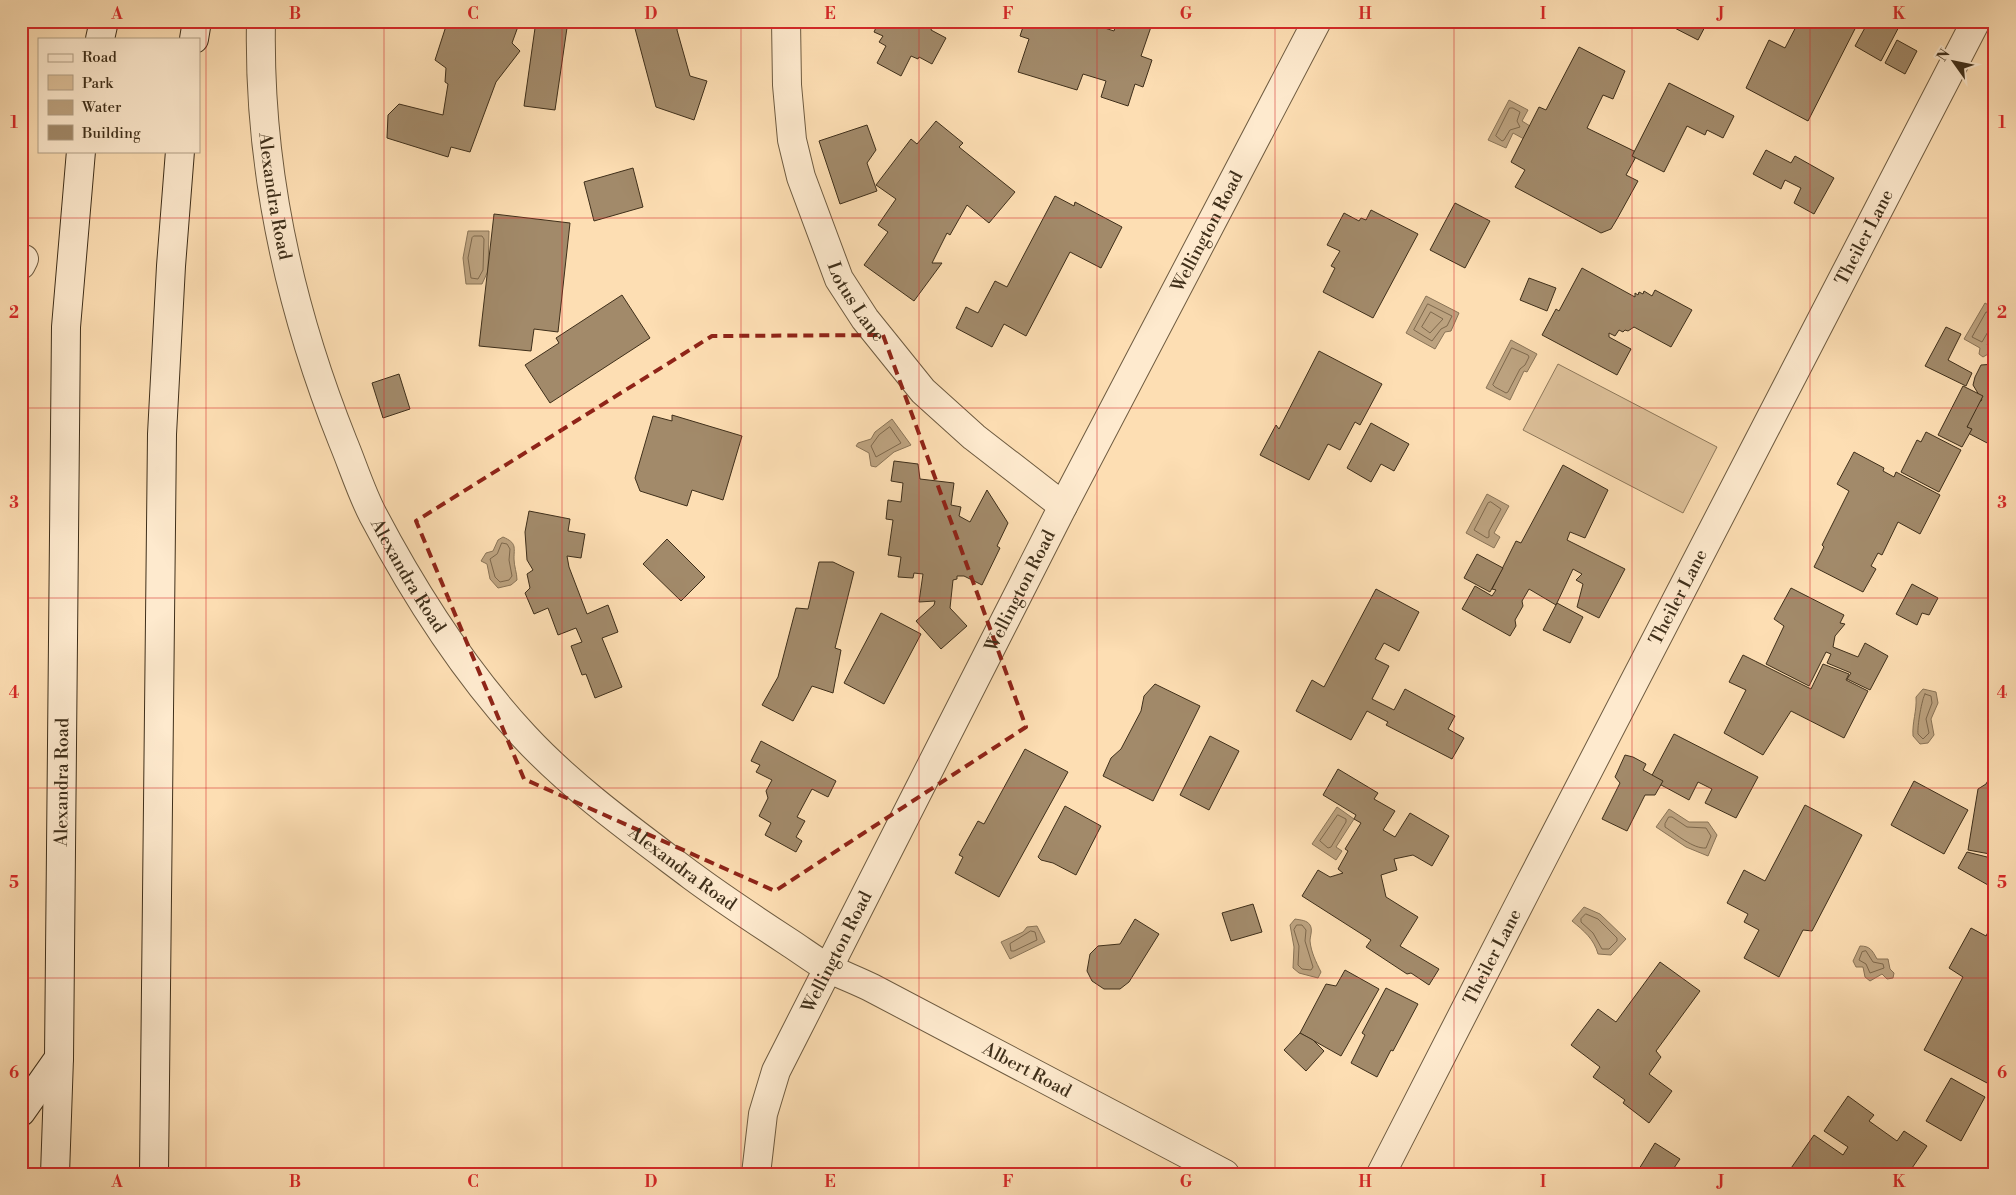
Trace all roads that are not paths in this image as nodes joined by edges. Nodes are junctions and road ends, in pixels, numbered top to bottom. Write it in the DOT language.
graph roads {
  1 [pos="104,21"];
  2 [pos="197,21"];
  3 [pos="261,21"];
  4 [pos="786,21"];
  5 [pos="1317,21"];
  6 [pos="1976,21"];
  7 [pos="100,38"];
  8 [pos="194,38"];
  9 [pos="81,152"];
  10 [pos="180,152"];
  11 [pos="1063,506"];
  12 [pos="829,968"];
  13 [pos="59,1058"];
  14 [pos="21,1112"];
  15 [pos="55,1174"];
  16 [pos="154,1174"];
  17 [pos="756,1174"];
  18 [pos="1225,1174"];
  19 [pos="1381,1174"];
  1 -- 7 [label="street"];
  2 -- 8 [label="street"];
  3 -- 12 [label="street, Alexandra Road"];
  4 -- 11 [label="street, Lotus Lane"];
  5 -- 11 [label="street, Wellington Road"];
  6 -- 19 [label="street, Theiler Lane"];
  9 -- 13 [label="street, Alexandra Road"];
  10 -- 16 [label="street"];
  11 -- 12 [label="street, Wellington Road"];
  12 -- 17 [label="street, Wellington Road"];
  12 -- 18 [label="street, Albert Road"];
  13 -- 14 [label="street"];
  13 -- 15 [label="street, Alexandra Road"];
}
